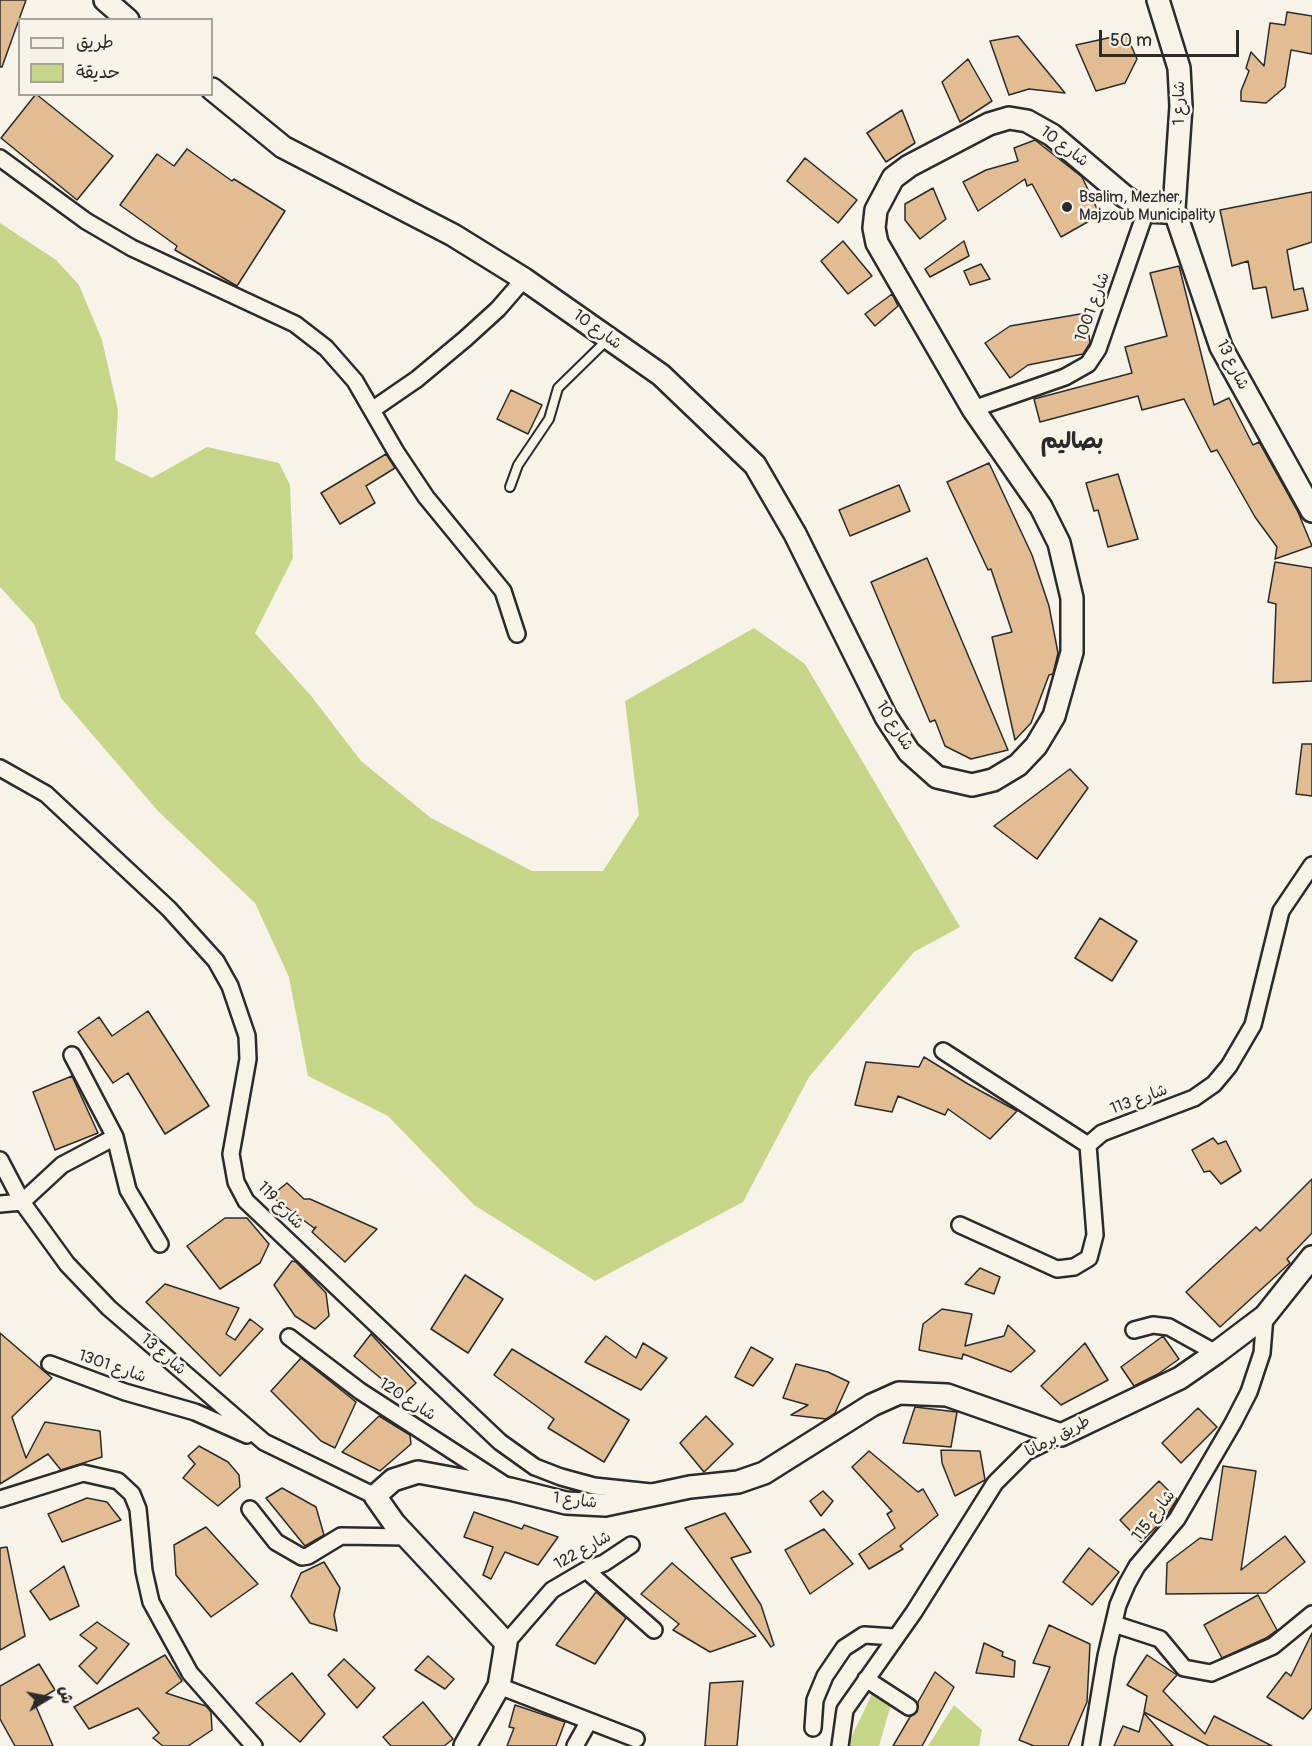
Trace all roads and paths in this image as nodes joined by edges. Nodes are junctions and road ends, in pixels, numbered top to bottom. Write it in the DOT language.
graph roads {
  1 [pos="105,0"];
  2 [pos="1158,0"];
  3 [pos="126,18"];
  4 [pos="213,90"];
  5 [pos="0,158"];
  6 [pos="1174,209"];
  7 [pos="1146,211"];
  8 [pos="524,279"];
  9 [pos="608,339"];
  10 [pos="973,409"];
  11 [pos="372,410"];
  12 [pos="510,487"];
  13 [pos="1312,511"];
  14 [pos="517,634"];
  15 [pos="0,768"];
  16 [pos="1312,866"];
  17 [pos="943,1051"];
  18 [pos="72,1055"];
  19 [pos="116,1137"];
  20 [pos="1088,1145"];
  21 [pos="0,1160"];
  22 [pos="22,1202"];
  23 [pos="0,1204"];
  24 [pos="960,1225"];
  25 [pos="160,1244"];
  26 [pos="1312,1257"];
  27 [pos="1265,1316"];
  28 [pos="1134,1330"];
  29 [pos="289,1337"];
  30 [pos="1216,1353"];
  31 [pos="50,1364"];
  32 [pos="1061,1435"];
  33 [pos="264,1442"];
  34 [pos="510,1489"];
  35 [pos="663,1494"];
  36 [pos="375,1496"];
  37 [pos="0,1499"];
  38 [pos="250,1509"];
  39 [pos="408,1537"];
  40 [pos="631,1545"];
  41 [pos="586,1569"];
  42 [pos="1312,1614"];
  43 [pos="1114,1624"];
  44 [pos="654,1629"];
  45 [pos="895,1637"];
  46 [pos="506,1643"];
  47 [pos="866,1679"];
  48 [pos="499,1686"];
  49 [pos="909,1707"];
  50 [pos="589,1721"];
  51 [pos="813,1728"];
  52 [pos="636,1739"];
  53 [pos="254,1746"];
  54 [pos="465,1746"];
  55 [pos="575,1746"];
  56 [pos="840,1746"];
  57 [pos="1091,1746"];
  1 -- 3 [label="main road"];
  2 -- 6 [label="main road, شارع 1"];
  4 -- 8 [label="main road, شارع 10"];
  5 -- 11 [label="street"];
  6 -- 7 [label="main road"];
  6 -- 13 [label="main road, شارع 13"];
  7 -- 10 [label="street, شارع 1001"];
  7 -- 10 [label="main road, شارع 10"];
  8 -- 9 [label="main road, شارع 10"];
  8 -- 11 [label="street"];
  9 -- 10 [label="main road, شارع 10"];
  9 -- 12 [label="lane"];
  11 -- 14 [label="street"];
  15 -- 35 [label="street, شارع 119"];
  16 -- 20 [label="street, شارع 113"];
  17 -- 20 [label="street"];
  18 -- 19 [label="street"];
  19 -- 22 [label="street"];
  19 -- 25 [label="street"];
  20 -- 24 [label="street"];
  21 -- 22 [label="street, شارع 13"];
  22 -- 23 [label="street"];
  22 -- 33 [label="street, شارع 13"];
  26 -- 27 [label="main road, طريق برمانا"];
  27 -- 30 [label="main road, طريق برمانا"];
  27 -- 43 [label="street, شارع 115"];
  28 -- 30 [label="street"];
  29 -- 34 [label="street, شارع 120"];
  30 -- 32 [label="main road, طريق برمانا"];
  31 -- 33 [label="street, شارع 1301"];
  32 -- 35 [label="main road, شارع 1"];
  32 -- 45 [label="street, طريق برمانا"];
  33 -- 36 [label="street, شارع 13"];
  34 -- 35 [label="main road, شارع 1"];
  34 -- 36 [label="main road, شارع 1"];
  36 -- 39 [label="main road"];
  37 -- 53 [label="street"];
  38 -- 39 [label="street"];
  39 -- 46 [label="main road"];
  40 -- 41 [label="street, شارع 122"];
  41 -- 44 [label="street"];
  41 -- 46 [label="street, شارع 122"];
  42 -- 43 [label="street"];
  43 -- 57 [label="street, شارع 115"];
  45 -- 47 [label="street, طريق برمانا"];
  45 -- 51 [label="street"];
  46 -- 48 [label="main road"];
  47 -- 49 [label="street"];
  47 -- 56 [label="street, طريق برمانا"];
  48 -- 50 [label="street"];
  48 -- 54 [label="main road"];
  50 -- 52 [label="street"];
  50 -- 55 [label="street"];
}
